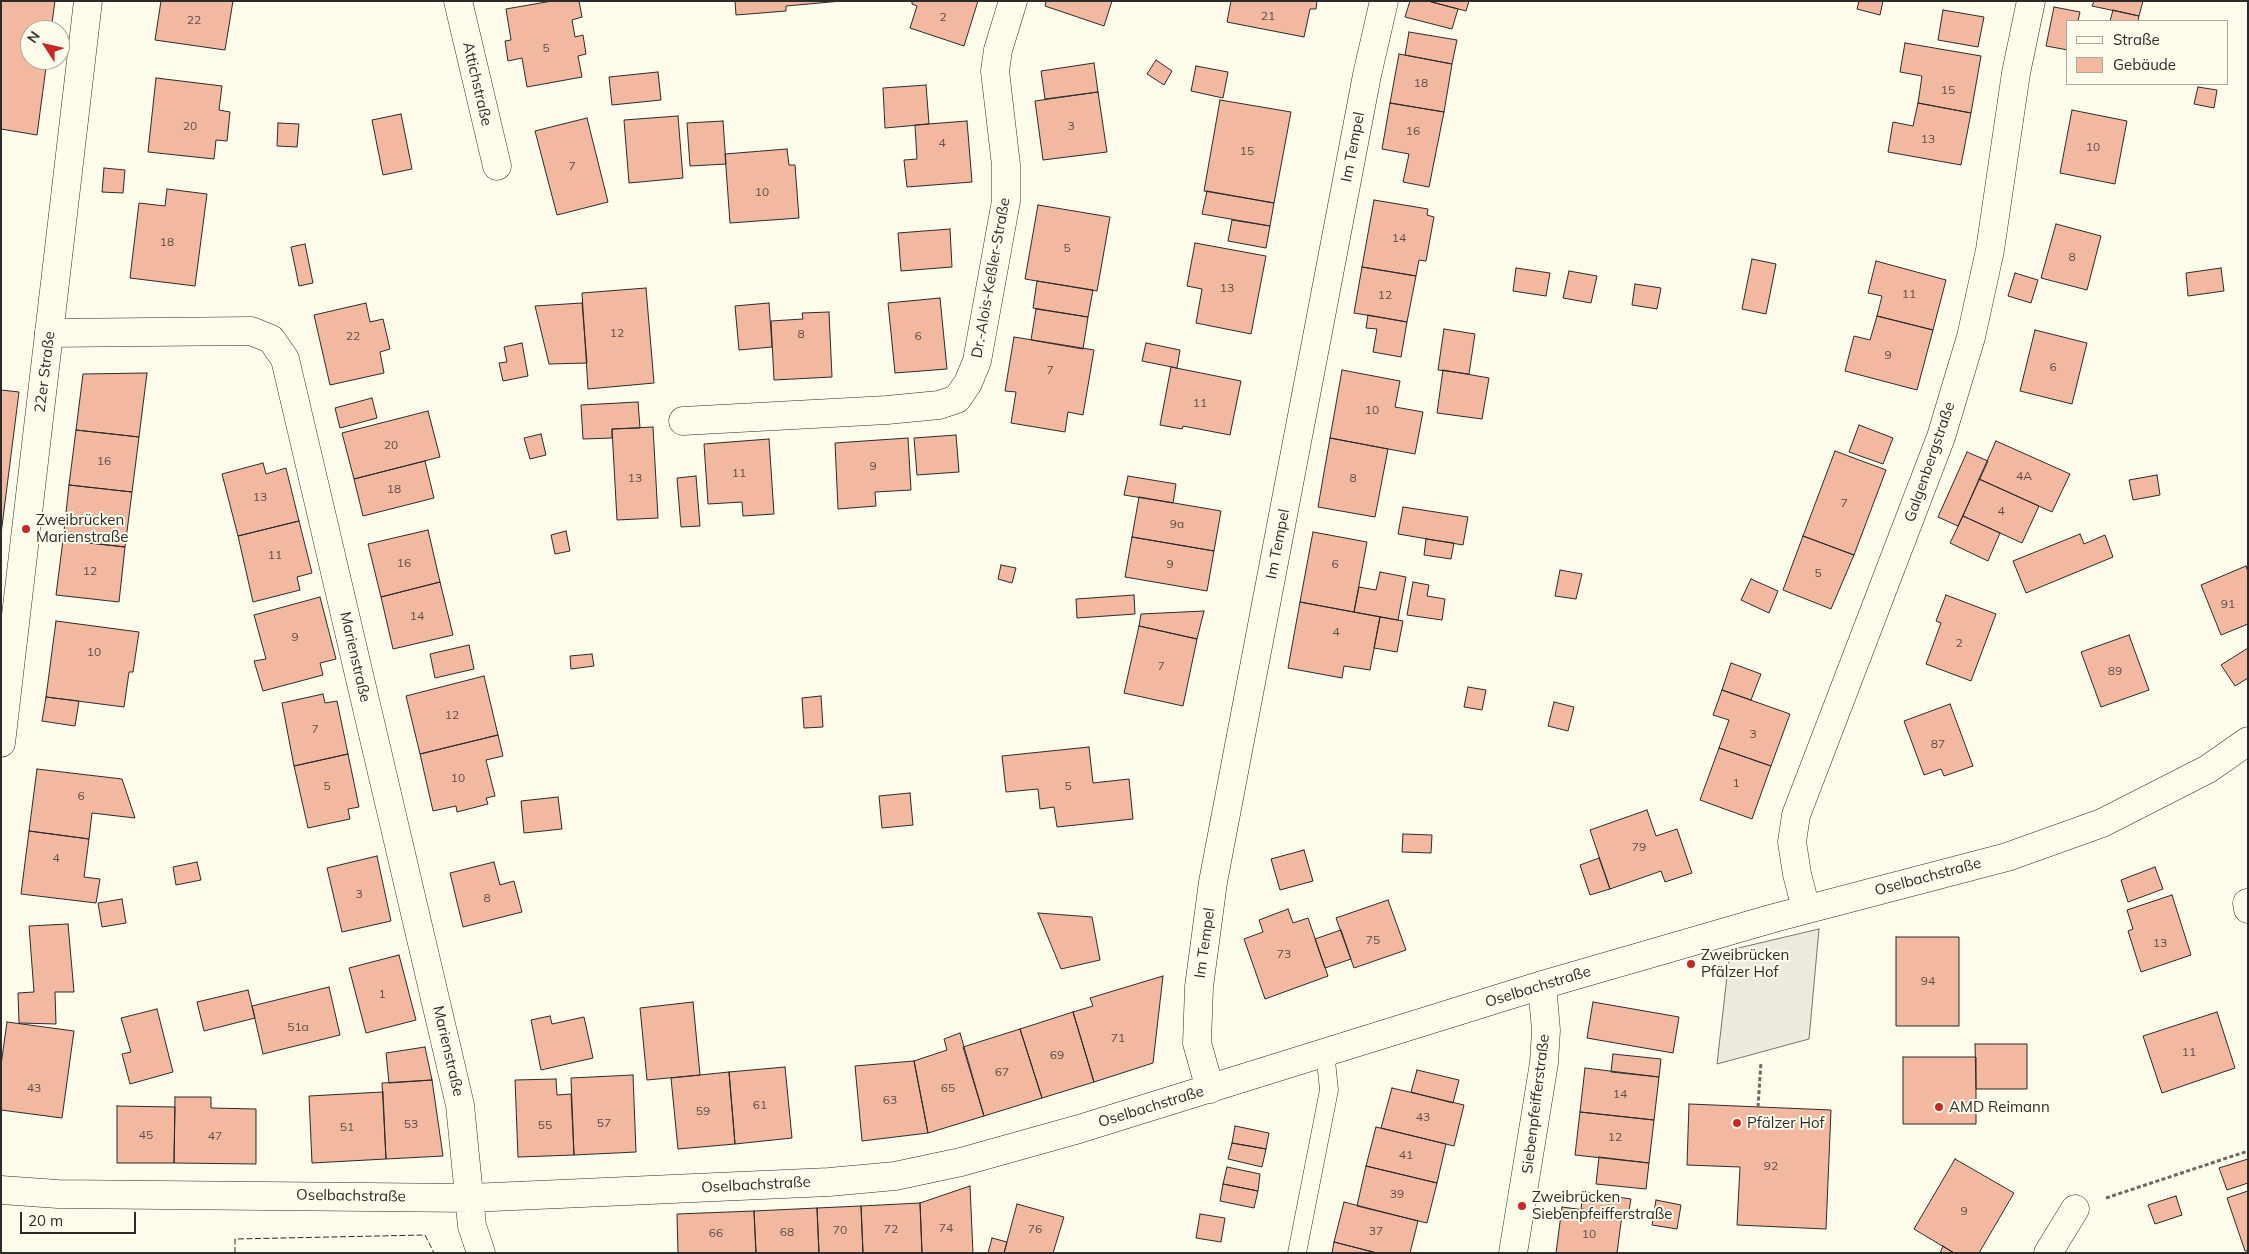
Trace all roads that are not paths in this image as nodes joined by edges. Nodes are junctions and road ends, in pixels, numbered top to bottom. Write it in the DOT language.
graph roads {
  1 [pos="88,1"];
  2 [pos="458,1"];
  3 [pos="1013,1"];
  4 [pos="1384,1"];
  5 [pos="2030,1"];
  6 [pos="497,166"];
  7 [pos="49,333"];
  8 [pos="683,421"];
  9 [pos="2248,741"];
  10 [pos="1,742"];
  11 [pos="2247,903"];
  12 [pos="1806,909"];
  13 [pos="2248,910"];
  14 [pos="1542,985"];
  15 [pos="1325,1051"];
  16 [pos="1210,1089"];
  17 [pos="1,1190"];
  18 [pos="470,1198"];
  19 [pos="2074,1209"];
  20 [pos="481,1253"];
  21 [pos="1297,1253"];
  22 [pos="1513,1253"];
  23 [pos="2048,1253"];
  1 -- 7 [label="street, 22er Straße"];
  2 -- 6 [label="street, Attichstraße"];
  3 -- 8 [label="street, Dr.-Alois-Keßler-Straße"];
  4 -- 16 [label="street, Im Tempel"];
  5 -- 12 [label="street, Galgenbergstraße"];
  7 -- 10 [label="street, 22er Straße"];
  7 -- 18 [label="street, Marienstraße"];
  9 -- 12 [label="street, Oselbachstraße"];
  11 -- 13 [label="street"];
  12 -- 14 [label="street, Oselbachstraße"];
  14 -- 15 [label="street, Oselbachstraße"];
  14 -- 22 [label="street, Siebenpfeifferstraße"];
  15 -- 16 [label="street, Oselbachstraße"];
  15 -- 21 [label="lane"];
  16 -- 18 [label="street, Oselbachstraße"];
  17 -- 18 [label="street, Oselbachstraße"];
  18 -- 20 [label="street, Marienstraße"];
  19 -- 23 [label="street"];
}
